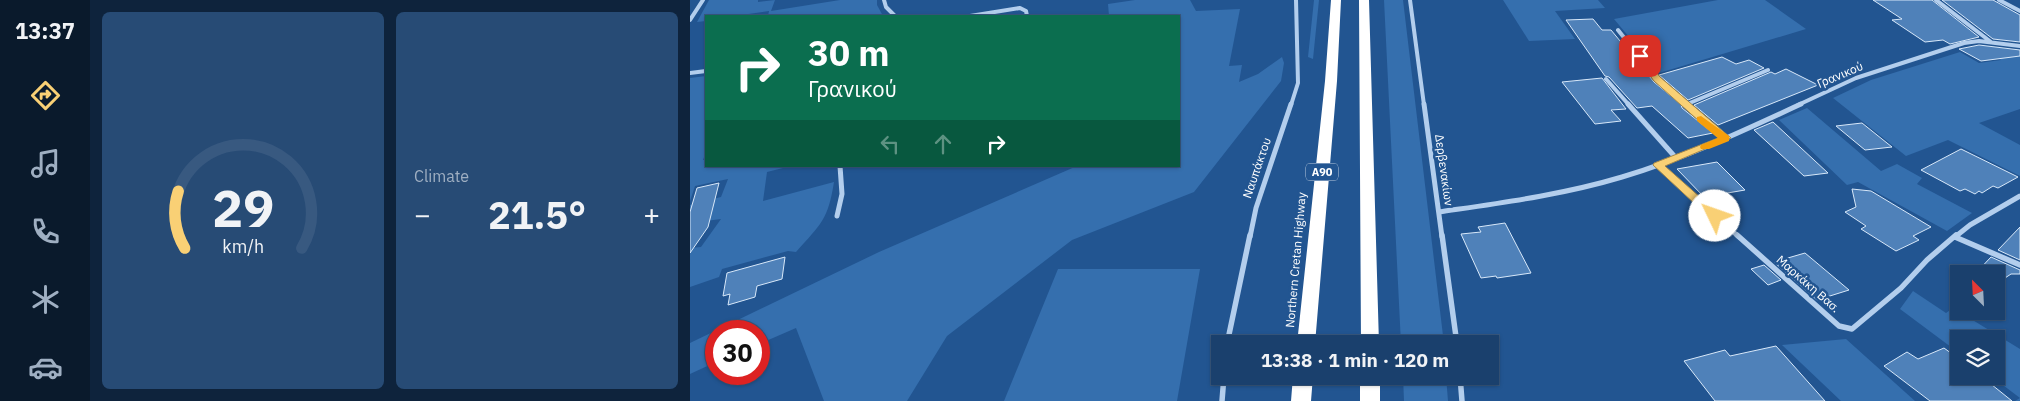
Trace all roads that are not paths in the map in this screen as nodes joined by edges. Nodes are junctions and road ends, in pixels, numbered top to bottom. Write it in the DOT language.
graph roads {
  1 [pos="703,0"];
  2 [pos="884,0"];
  3 [pos="1296,0"];
  4 [pos="1336,0"];
  5 [pos="1364,0"];
  6 [pos="1410,0"];
  7 [pos="1936,0"];
  8 [pos="1999,0"];
  9 [pos="2020,11"];
  10 [pos="894,15"];
  11 [pos="976,15"];
  12 [pos="1027,15"];
  13 [pos="690,20"];
  14 [pos="1618,30"];
  15 [pos="1991,42"];
  16 [pos="2020,46"];
  17 [pos="1768,70"];
  18 [pos="705,71"];
  19 [pos="690,73"];
  20 [pos="1606,79"];
  21 [pos="1685,105"];
  22 [pos="1726,138"];
  23 [pos="1676,158"];
  24 [pos="1658,165"];
  25 [pos="840,167"];
  26 [pos="2020,196"];
  27 [pos="1439,212"];
  28 [pos="837,216"];
  29 [pos="1955,237"];
  30 [pos="2020,265"];
  31 [pos="1228,335"];
  32 [pos="1307,335"];
  33 [pos="1370,335"];
  34 [pos="1456,335"];
  35 [pos="1223,385"];
  36 [pos="1302,385"];
  37 [pos="1370,385"];
  38 [pos="1461,385"];
  39 [pos="1222,401"];
  40 [pos="1301,401"];
  41 [pos="1370,401"];
  42 [pos="1462,401"];
  1 -- 13 [label="street"];
  2 -- 10 [label="street"];
  3 -- 31 [label="street, Ναυπάκτου"];
  4 -- 32 [label="highway, Northern Cretan Highway / Α90"];
  5 -- 33 [label="highway"];
  6 -- 27 [label="street, Δερβενακίων"];
  7 -- 15 [label="street"];
  8 -- 9 [label="street"];
  11 -- 12 [label="street"];
  14 -- 21 [label="street"];
  15 -- 16 [label="street, Γρανικού"];
  15 -- 22 [label="street, Γρανικού"];
  17 -- 21 [label="street"];
  18 -- 19 [label="street"];
  20 -- 23 [label="street"];
  21 -- 22 [label="street"];
  22 -- 23 [label="street, Γρανικού"];
  23 -- 24 [label="street, Γρανικού"];
  24 -- 27 [label="street, Γρανικού"];
  24 -- 29 [label="street, Μαρκάκη Βασ."];
  25 -- 28 [label="street"];
  26 -- 29 [label="street, Μαρκάκη Βασ."];
  27 -- 34 [label="street, Δερβενακίων"];
  29 -- 30 [label="street"];
  35 -- 39 [label="street"];
  36 -- 40 [label="highway"];
  37 -- 41 [label="highway"];
  38 -- 42 [label="street"];
}
